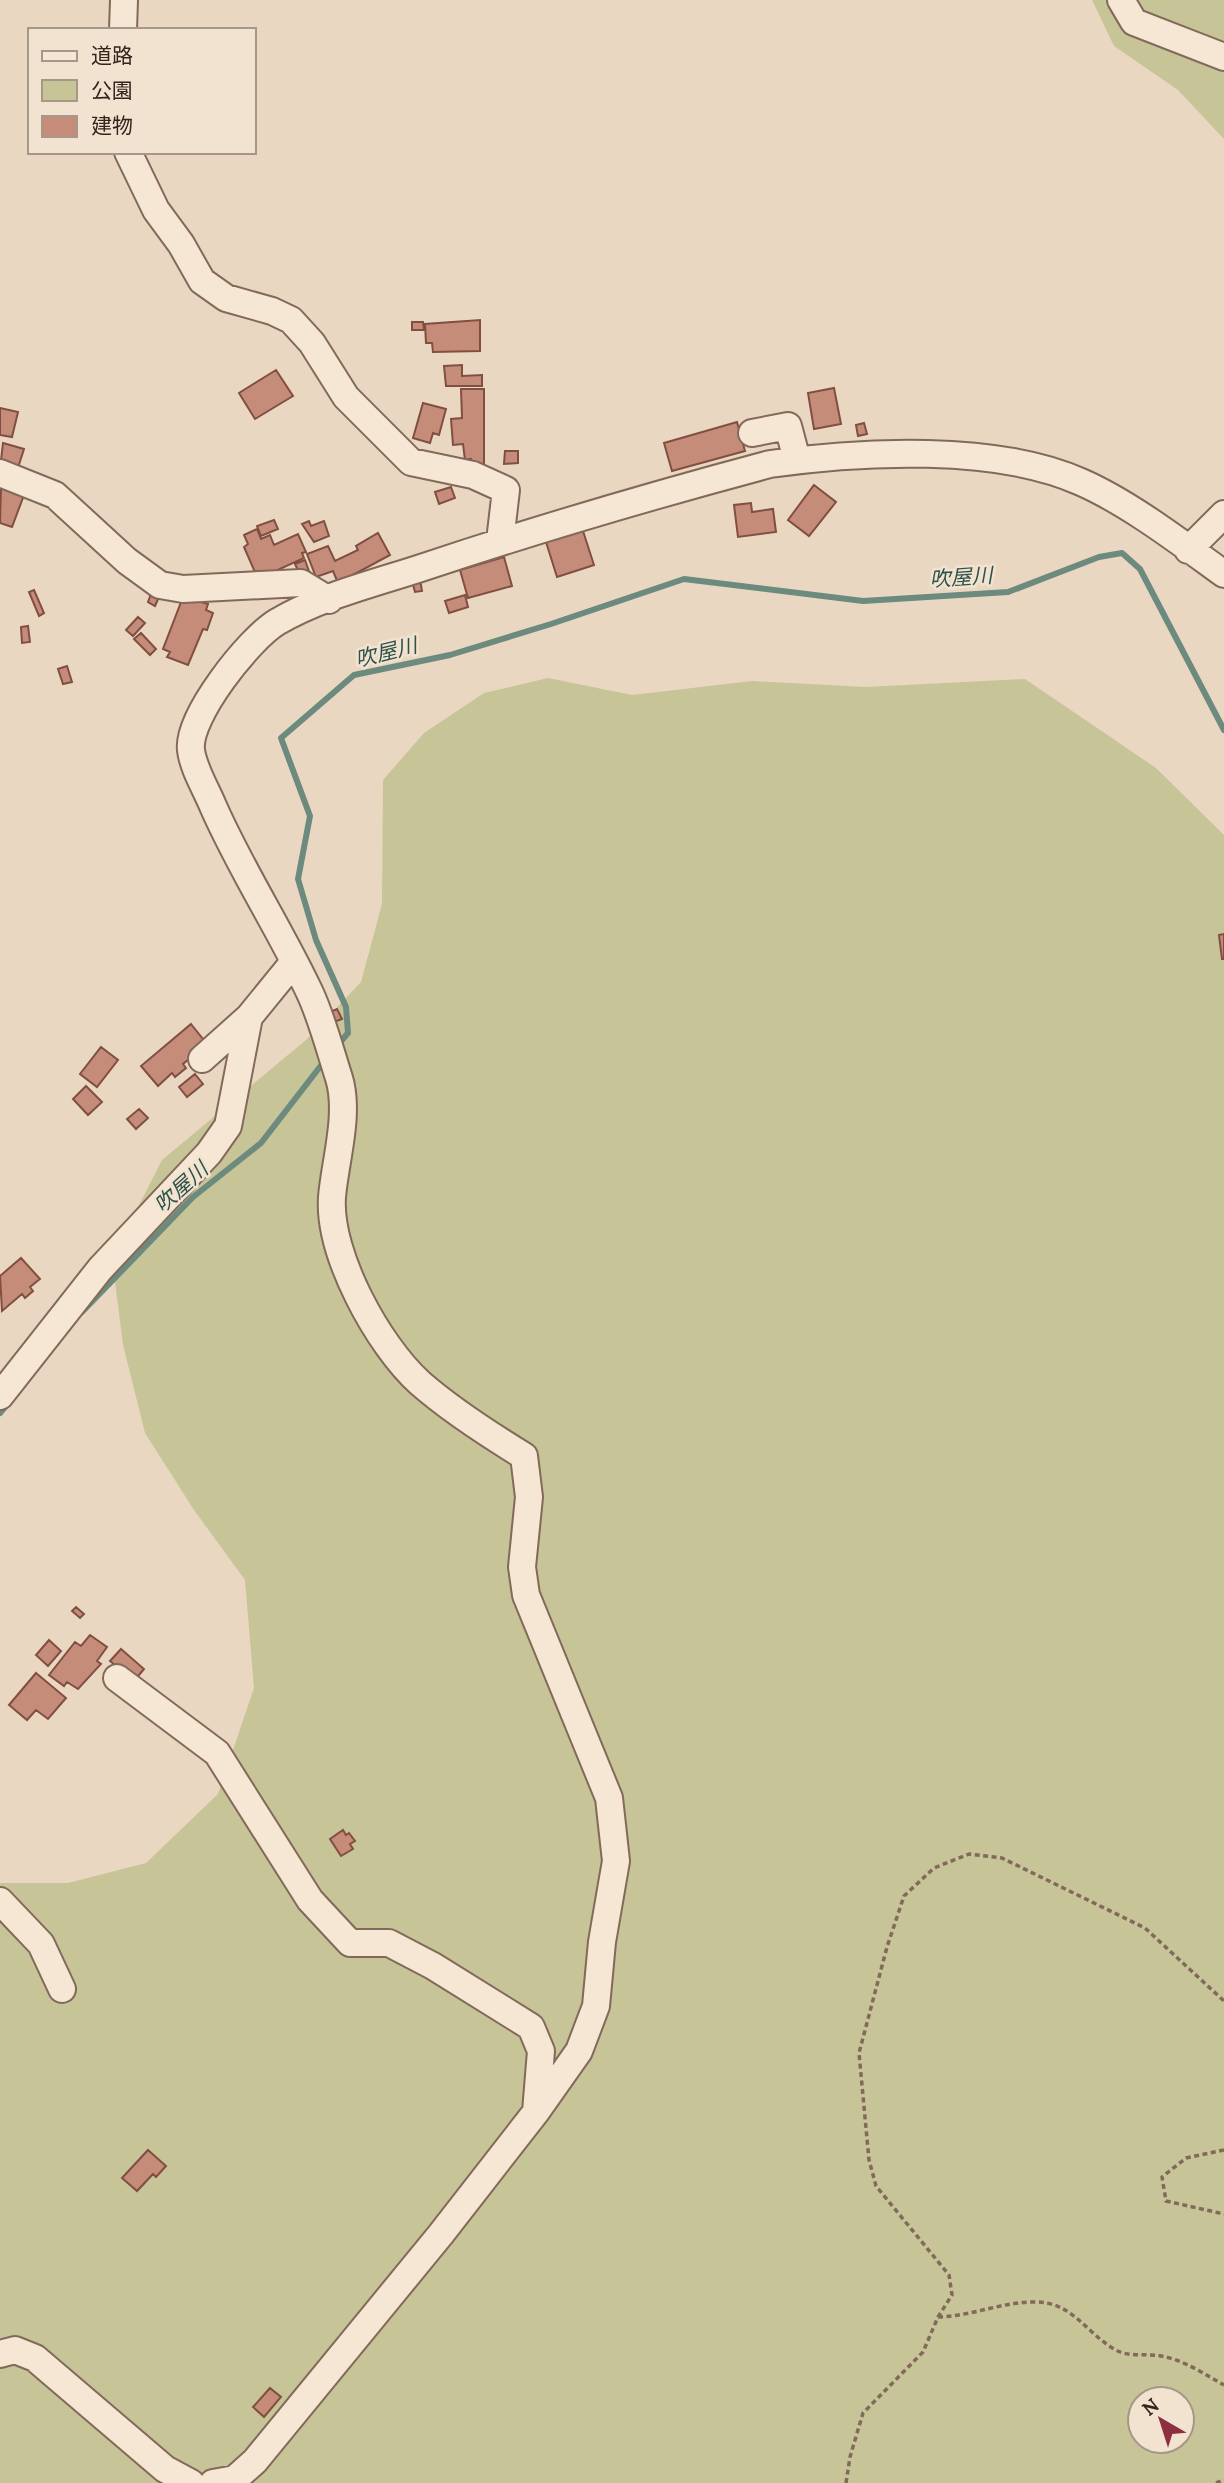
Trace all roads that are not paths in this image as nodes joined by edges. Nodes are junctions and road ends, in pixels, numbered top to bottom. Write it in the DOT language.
graph roads {
  1 [pos="124,0"];
  2 [pos="1121,0"];
  3 [pos="122,28"];
  4 [pos="1224,57"];
  5 [pos="129,154"];
  6 [pos="752,433"];
  7 [pos="797,460"];
  8 [pos="0,473"];
  9 [pos="1224,514"];
  10 [pos="500,541"];
  11 [pos="1188,550"];
  12 [pos="1220,568"];
  13 [pos="329,600"];
  14 [pos="293,964"];
  15 [pos="249,1017"];
  16 [pos="202,1059"];
  17 [pos="0,1396"];
  18 [pos="117,1678"];
  19 [pos="0,1901"];
  20 [pos="62,1989"];
  21 [pos="536,2112"];
  22 [pos="0,2354"];
  23 [pos="231,2482"];
  24 [pos="191,2483"];
  1 -- 3 [label="street"];
  2 -- 4 [label="street"];
  5 -- 10 [label="street"];
  6 -- 7 [label="street"];
  7 -- 10 [label="street"];
  7 -- 11 [label="street"];
  8 -- 13 [label="street"];
  9 -- 11 [label="street"];
  10 -- 13 [label="street"];
  11 -- 12 [label="street"];
  13 -- 14 [label="street"];
  14 -- 15 [label="street"];
  14 -- 21 [label="street"];
  15 -- 16 [label="street"];
  15 -- 17 [label="street"];
  18 -- 21 [label="street"];
  19 -- 20 [label="street"];
  21 -- 23 [label="street"];
  22 -- 24 [label="street"];
}
